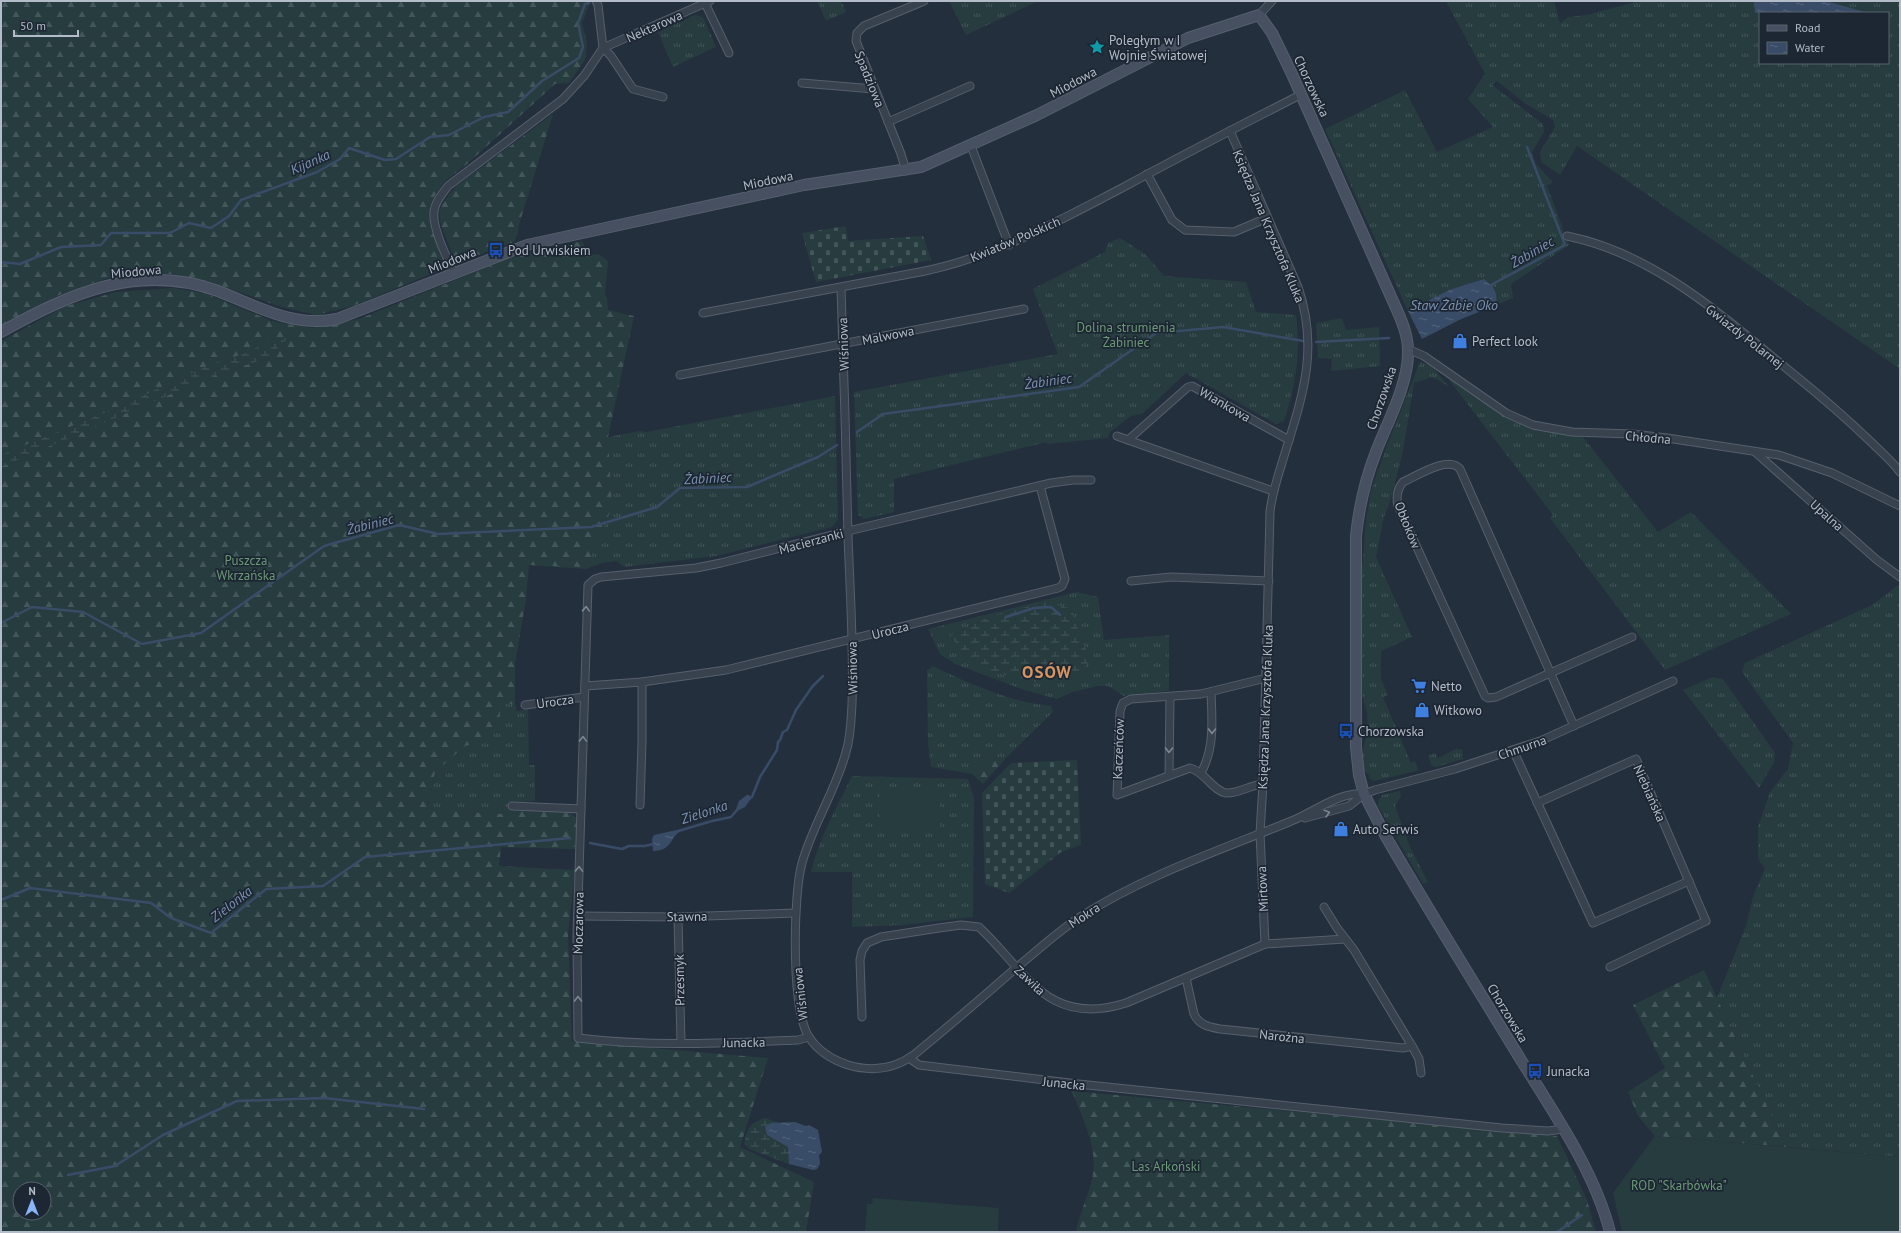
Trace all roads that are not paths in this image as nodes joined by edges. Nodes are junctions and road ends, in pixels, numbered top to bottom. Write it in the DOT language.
graph roads {
  1 [pos="596,1"];
  2 [pos="924,1"];
  3 [pos="1272,1"];
  4 [pos="708,2"];
  5 [pos="1259,15"];
  6 [pos="603,48"];
  7 [pos="728,53"];
  8 [pos="802,83"];
  9 [pos="970,86"];
  10 [pos="874,89"];
  11 [pos="1302,94"];
  12 [pos="663,96"];
  13 [pos="888,122"];
  14 [pos="1230,131"];
  15 [pos="971,146"];
  16 [pos="906,171"];
  17 [pos="1147,174"];
  18 [pos="1267,218"];
  19 [pos="1566,236"];
  20 [pos="1009,245"];
  21 [pos="454,274"];
  22 [pos="841,288"];
  23 [pos="1024,309"];
  24 [pos="703,313"];
  25 [pos="1,332"];
  26 [pos="843,344"];
  27 [pos="1408,349"];
  28 [pos="680,375"];
  29 [pos="1117,436"];
  30 [pos="1128,440"];
  31 [pos="1289,440"];
  32 [pos="1755,452"];
  33 [pos="1900,472"];
  34 [pos="1091,480"];
  35 [pos="1040,486"];
  36 [pos="1273,491"];
  37 [pos="1900,506"];
  38 [pos="848,531"];
  39 [pos="1900,577"];
  40 [pos="1131,581"];
  41 [pos="1269,581"];
  42 [pos="587,591"];
  43 [pos="1632,637"];
  44 [pos="851,640"];
  45 [pos="1551,672"];
  46 [pos="1266,678"];
  47 [pos="1673,681"];
  48 [pos="642,682"];
  49 [pos="585,686"];
  50 [pos="1211,692"];
  51 [pos="584,697"];
  52 [pos="1170,697"];
  53 [pos="525,705"];
  54 [pos="1574,726"];
  55 [pos="1513,750"];
  56 [pos="1201,773"];
  57 [pos="1169,775"];
  58 [pos="1263,784"];
  59 [pos="1364,794"];
  60 [pos="1537,803"];
  61 [pos="640,805"];
  62 [pos="512,806"];
  63 [pos="581,809"];
  64 [pos="1289,822"];
  65 [pos="1260,833"];
  66 [pos="1689,881"];
  67 [pos="1324,907"];
  68 [pos="796,913"];
  69 [pos="578,916"];
  70 [pos="678,917"];
  71 [pos="1345,939"];
  72 [pos="1265,944"];
  73 [pos="1610,967"];
  74 [pos="1016,968"];
  75 [pos="1186,978"];
  76 [pos="862,1017"];
  77 [pos="809,1037"];
  78 [pos="578,1038"];
  79 [pos="681,1043"];
  80 [pos="1412,1046"];
  81 [pos="909,1058"];
  82 [pos="1421,1073"];
  83 [pos="1563,1129"];
  84 [pos="1610,1232"];
  1 -- 6 [label="street"];
  2 -- 10 [label="street, Spadziowa"];
  3 -- 5 [label="street, Miodowa"];
  4 -- 6 [label="street, Nektarowa"];
  4 -- 7 [label="street, Nektarowa"];
  5 -- 11 [label="street, Chorzowska"];
  5 -- 15 [label="street, Miodowa"];
  6 -- 12 [label="street"];
  6 -- 21 [label="street"];
  8 -- 10 [label="street"];
  9 -- 13 [label="street"];
  10 -- 13 [label="street, Spadziowa"];
  11 -- 14 [label="street, Kwiatów Polskich"];
  11 -- 27 [label="street, Chorzowska"];
  13 -- 16 [label="street, Spadziowa"];
  14 -- 17 [label="street, Kwiatów Polskich"];
  14 -- 18 [label="street, Księdza Jana Krzysztofa Kluka"];
  15 -- 16 [label="street, Miodowa"];
  15 -- 20 [label="street"];
  16 -- 21 [label="street, Miodowa"];
  17 -- 18 [label="street"];
  17 -- 20 [label="street, Kwiatów Polskich"];
  18 -- 31 [label="street, Księdza Jana Krzysztofa Kluka"];
  19 -- 33 [label="street, Gwiazdy Polarnej"];
  20 -- 22 [label="street, Kwiatów Polskich"];
  21 -- 25 [label="street, Miodowa"];
  22 -- 24 [label="street, Kwiatów Polskich"];
  22 -- 26 [label="street, Wiśniowa"];
  23 -- 26 [label="street, Malwowa"];
  26 -- 28 [label="street, Malwowa"];
  26 -- 38 [label="street, Wiśniowa"];
  27 -- 32 [label="street, Chłodna"];
  27 -- 59 [label="street, Chorzowska"];
  29 -- 30 [label="street"];
  30 -- 31 [label="street, Wiankowa"];
  30 -- 36 [label="street"];
  31 -- 36 [label="street, Księdza Jana Krzysztofa Kluka"];
  32 -- 37 [label="street, Chłodna"];
  32 -- 39 [label="street, Upalna"];
  34 -- 35 [label="street, Macierzanki"];
  35 -- 38 [label="street, Macierzanki"];
  35 -- 44 [label="street, Urocza"];
  36 -- 41 [label="street, Księdza Jana Krzysztofa Kluka"];
  38 -- 42 [label="street, Macierzanki"];
  38 -- 44 [label="street, Wiśniowa"];
  40 -- 41 [label="street"];
  41 -- 46 [label="street, Księdza Jana Krzysztofa Kluka"];
  49 -- 42 [label="street, Moczarowa, one-way"];
  43 -- 45 [label="street, Obłoków"];
  44 -- 48 [label="street, Urocza"];
  44 -- 68 [label="street, Wiśniowa"];
  45 -- 45 [label="street, Obłoków"];
  45 -- 54 [label="street, Obłoków"];
  46 -- 50 [label="street, Kaczeńców"];
  46 -- 58 [label="street, Księdza Jana Krzysztofa Kluka"];
  47 -- 54 [label="street, Chmurna"];
  48 -- 49 [label="street, Urocza"];
  48 -- 61 [label="street"];
  49 -- 51 [label="street, Moczarowa"];
  50 -- 52 [label="street, Kaczeńców"];
  50 -- 56 [label="street, one-way"];
  51 -- 53 [label="street, Urocza"];
  63 -- 51 [label="street, Moczarowa, one-way"];
  52 -- 57 [label="street, one-way"];
  52 -- 57 [label="street, Kaczeńców"];
  54 -- 55 [label="street, Chmurna"];
  55 -- 59 [label="street, Chmurna"];
  55 -- 60 [label="street"];
  56 -- 57 [label="street"];
  56 -- 58 [label="street"];
  58 -- 65 [label="street, Księdza Jana Krzysztofa Kluka"];
  59 -- 64 [label="street, Mokra"];
  64 -- 59 [label="street, Mokra, one-way"];
  59 -- 83 [label="street, Chorzowska"];
  60 -- 66 [label="street"];
  60 -- 66 [label="street, Niebiańska"];
  62 -- 63 [label="street"];
  69 -- 63 [label="street, Moczarowa, one-way"];
  64 -- 65 [label="street, Mokra"];
  65 -- 72 [label="street, Mirtowa"];
  65 -- 74 [label="street, Mokra"];
  66 -- 73 [label="street, Niebiańska"];
  67 -- 71 [label="street"];
  68 -- 70 [label="street, Stawna"];
  68 -- 77 [label="street, Wiśniowa"];
  69 -- 70 [label="street, Stawna"];
  78 -- 69 [label="street, Moczarowa, one-way"];
  70 -- 79 [label="street, Przesmyk"];
  71 -- 72 [label="street, Zawiła"];
  71 -- 80 [label="street"];
  72 -- 75 [label="street, Zawiła"];
  74 -- 75 [label="street, Zawiła"];
  74 -- 76 [label="street, Zawiła"];
  74 -- 81 [label="street, Mokra"];
  75 -- 80 [label="street, Narożna"];
  77 -- 79 [label="street, Junacka"];
  77 -- 81 [label="street"];
  78 -- 79 [label="street, Junacka"];
  80 -- 82 [label="street"];
  81 -- 83 [label="street, Junacka"];
  83 -- 84 [label="street, Chorzowska"];
}
